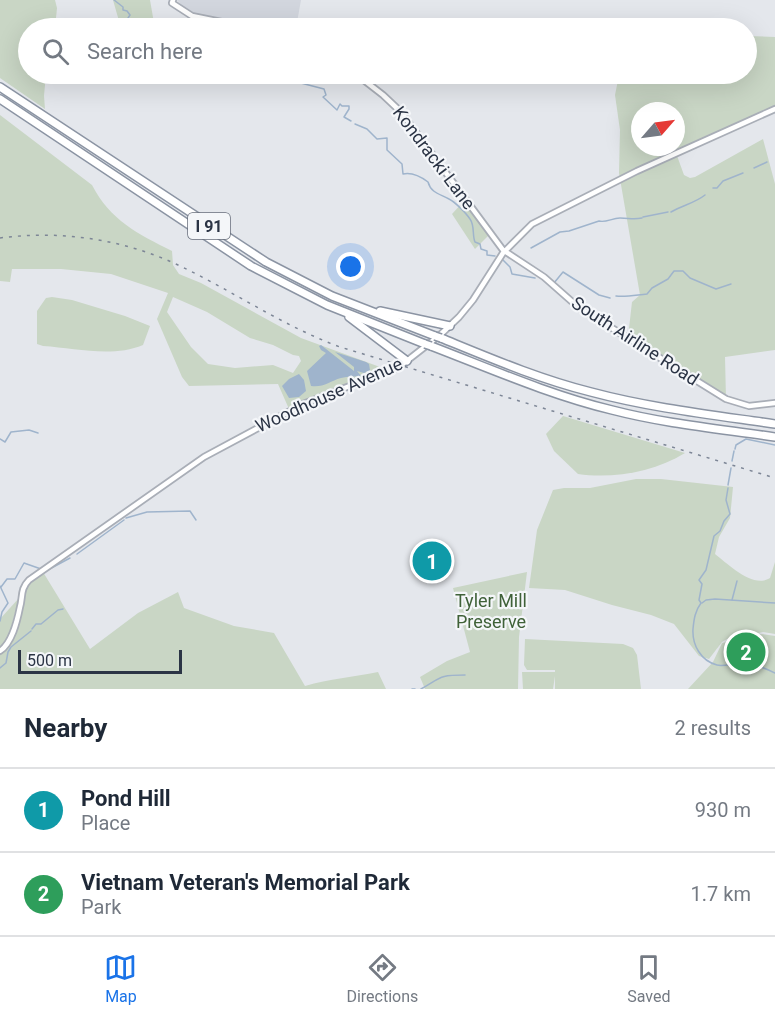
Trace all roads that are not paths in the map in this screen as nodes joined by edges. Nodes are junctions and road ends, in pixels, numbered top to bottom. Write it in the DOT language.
graph roads {
  1 [pos="172,2"];
  2 [pos="202,18"];
  3 [pos="368,84"];
  4 [pos="0,87"];
  5 [pos="0,99"];
  6 [pos="775,109"];
  7 [pos="505,251"];
  8 [pos="354,304"];
  9 [pos="332,307"];
  10 [pos="450,326"];
  11 [pos="407,361"];
  12 [pos="775,403"];
  13 [pos="775,424"];
  14 [pos="775,437"];
  15 [pos="0,651"];
  1 -- 2 [label="main road"];
  3 -- 7 [label="main road, Kondracki Lane"];
  4 -- 8 [label="highway, I 91"];
  5 -- 9 [label="highway, I 91"];
  6 -- 7 [label="main road, Woodhouse Avenue"];
  7 -- 10 [label="main road, Woodhouse Avenue"];
  7 -- 12 [label="main road, South Airline Road"];
  8 -- 10 [label="highway"];
  8 -- 13 [label="highway, I 91"];
  9 -- 11 [label="highway"];
  9 -- 14 [label="highway, I 91"];
  10 -- 11 [label="main road, Woodhouse Avenue"];
  11 -- 15 [label="main road, Woodhouse Avenue"];
}
